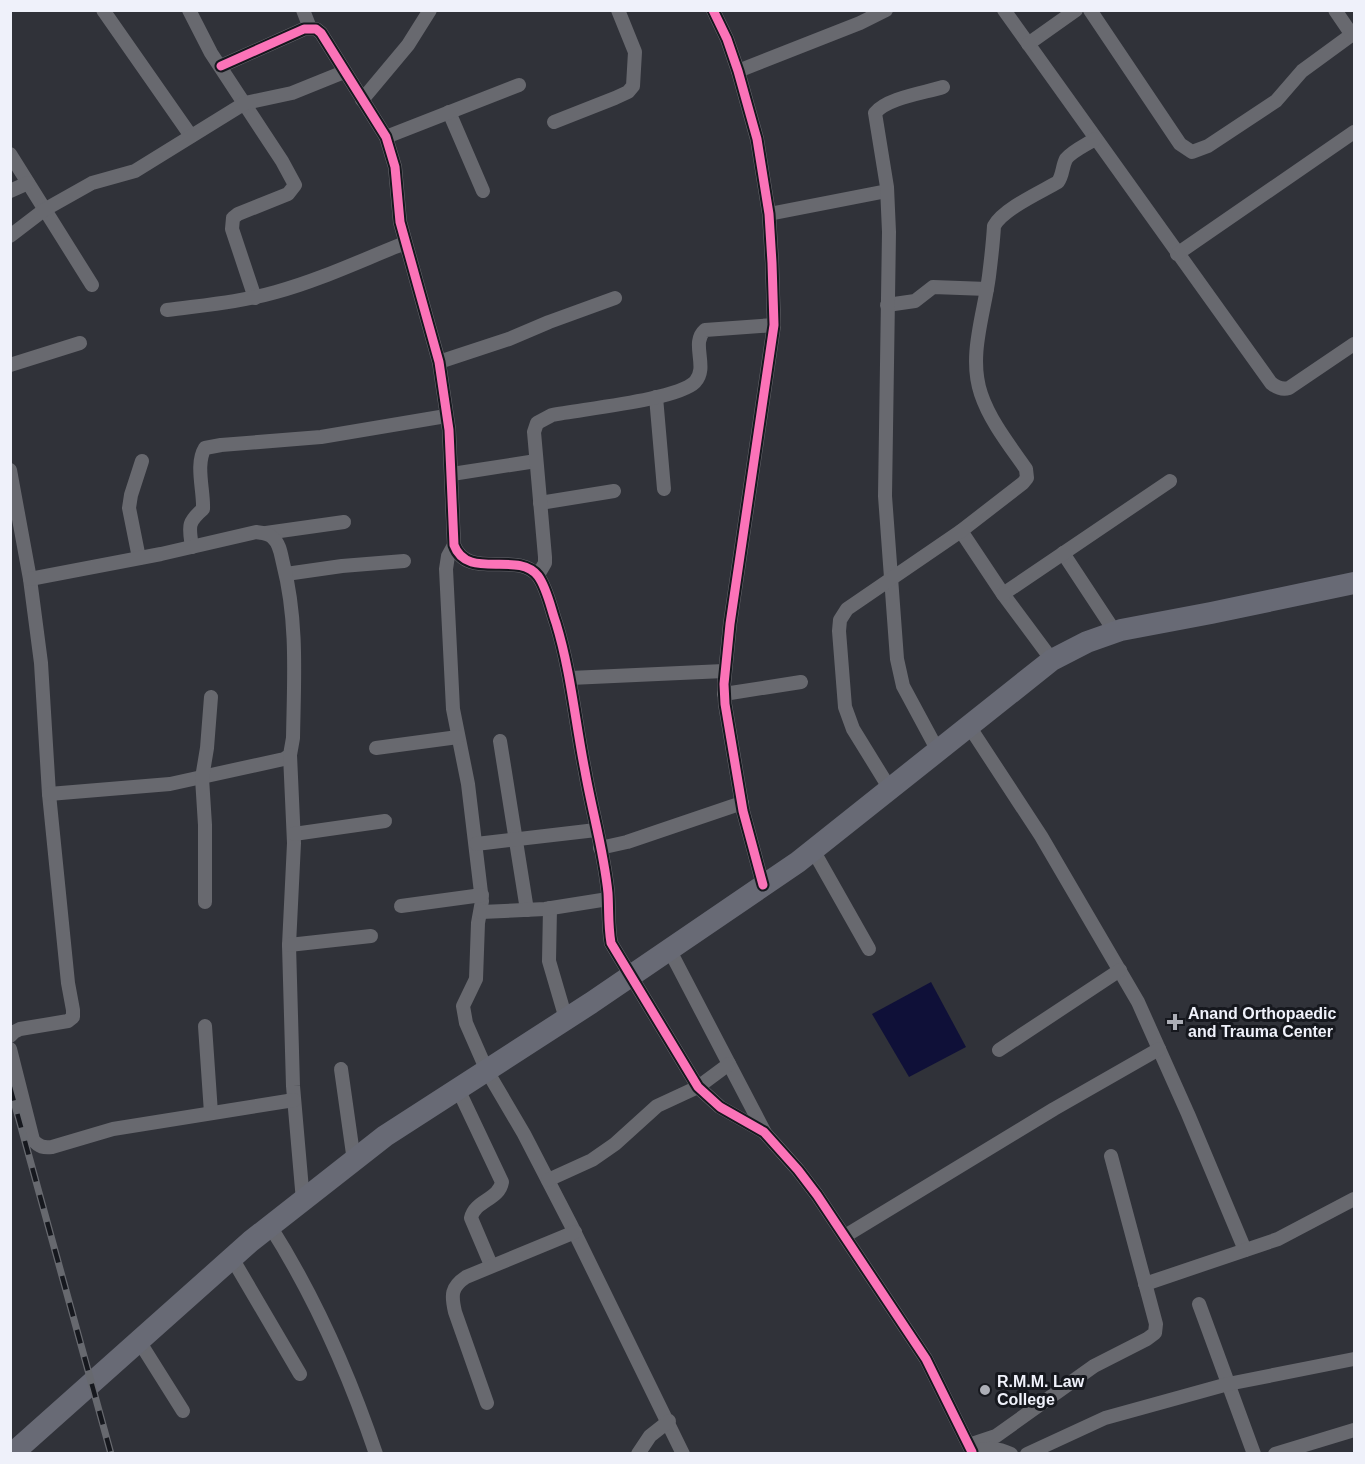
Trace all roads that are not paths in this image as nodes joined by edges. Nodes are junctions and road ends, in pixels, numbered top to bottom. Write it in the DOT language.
graph roads {
  1 [pos="103,10"];
  2 [pos="189,10"];
  3 [pos="303,10"];
  4 [pos="430,10"];
  5 [pos="618,10"];
  6 [pos="713,10"];
  7 [pos="886,10"];
  8 [pos="1004,10"];
  9 [pos="1076,10"];
  10 [pos="1090,10"];
  11 [pos="1335,10"];
  12 [pos="310,28"];
  13 [pos="1353,34"];
  14 [pos="1028,44"];
  15 [pos="221,66"];
  16 [pos="738,71"];
  17 [pos="344,72"];
  18 [pos="519,85"];
  19 [pos="943,87"];
  20 [pos="362,99"];
  21 [pos="245,103"];
  22 [pos="450,112"];
  23 [pos="555,122"];
  24 [pos="1354,132"];
  25 [pos="191,136"];
  26 [pos="386,137"];
  27 [pos="1095,139"];
  28 [pos="10,154"];
  29 [pos="28,183"];
  30 [pos="10,191"];
  31 [pos="483,191"];
  32 [pos="887,191"];
  33 [pos="44,210"];
  34 [pos="769,214"];
  35 [pos="10,236"];
  36 [pos="405,243"];
  37 [pos="1177,254"];
  38 [pos="92,285"];
  39 [pos="987,289"];
  40 [pos="255,298"];
  41 [pos="615,298"];
  42 [pos="887,305"];
  43 [pos="167,310"];
  44 [pos="774,325"];
  45 [pos="80,343"];
  46 [pos="1354,344"];
  47 [pos="439,362"];
  48 [pos="10,365"];
  49 [pos="656,397"];
  50 [pos="446,416"];
  51 [pos="142,461"];
  52 [pos="536,461"];
  53 [pos="10,470"];
  54 [pos="452,474"];
  55 [pos="1170,481"];
  56 [pos="663,489"];
  57 [pos="615,490"];
  58 [pos="540,503"];
  59 [pos="344,522"];
  60 [pos="961,531"];
  61 [pos="266,533"];
  62 [pos="453,545"];
  63 [pos="192,547"];
  64 [pos="1063,553"];
  65 [pos="139,558"];
  66 [pos="404,561"];
  67 [pos="286,574"];
  68 [pos="538,575"];
  69 [pos="892,577"];
  70 [pos="30,579"];
  71 [pos="1354,583"];
  72 [pos="1003,594"];
  73 [pos="1115,632"];
  74 [pos="1052,660"];
  75 [pos="724,671"];
  76 [pos="570,678"];
  77 [pos="801,682"];
  78 [pos="724,694"];
  79 [pos="211,697"];
  80 [pos="969,726"];
  81 [pos="458,737"];
  82 [pos="500,741"];
  83 [pos="376,747"];
  84 [pos="938,751"];
  85 [pos="290,755"];
  86 [pos="202,778"];
  87 [pos="890,789"];
  88 [pos="49,794"];
  89 [pos="742,803"];
  90 [pos="385,821"];
  91 [pos="596,830"];
  92 [pos="294,834"];
  93 [pos="516,839"];
  94 [pos="476,844"];
  95 [pos="600,848"];
  96 [pos="813,850"];
  97 [pos="763,885"];
  98 [pos="482,895"];
  99 [pos="608,899"];
  100 [pos="205,902"];
  101 [pos="401,906"];
  102 [pos="550,908"];
  103 [pos="526,910"];
  104 [pos="481,912"];
  105 [pos="371,936"];
  106 [pos="289,945"];
  107 [pos="669,949"];
  108 [pos="869,949"];
  109 [pos="1120,970"];
  110 [pos="631,976"];
  111 [pos="566,1019"];
  112 [pos="205,1026"];
  113 [pos="10,1036"];
  114 [pos="10,1049"];
  115 [pos="1159,1049"];
  116 [pos="999,1050"];
  117 [pos="729,1064"];
  118 [pos="341,1069"];
  119 [pos="487,1071"];
  120 [pos="698,1087"];
  121 [pos="458,1089"];
  122 [pos="294,1100"];
  123 [pos="211,1113"];
  124 [pos="764,1132"];
  125 [pos="1111,1156"];
  126 [pos="354,1161"];
  127 [pos="548,1180"];
  128 [pos="1354,1199"];
  129 [pos="303,1201"];
  130 [pos="270,1226"];
  131 [pos="575,1232"];
  132 [pos="845,1236"];
  133 [pos="1245,1250"];
  134 [pos="232,1258"];
  135 [pos="491,1265"];
  136 [pos="1145,1284"];
  137 [pos="1199,1304"];
  138 [pos="139,1341"];
  139 [pos="1354,1359"];
  140 [pos="300,1374"];
  141 [pos="1228,1384"];
  142 [pos="487,1403"];
  143 [pos="183,1411"];
  144 [pos="669,1422"];
  145 [pos="1354,1430"];
  146 [pos="971,1450"];
  147 [pos="12,1454"];
  148 [pos="376,1454"];
  149 [pos="638,1454"];
  150 [pos="683,1454"];
  151 [pos="1011,1454"];
  152 [pos="1027,1454"];
  153 [pos="1254,1454"];
  154 [pos="1275,1454"];
  1 -- 25 [label="street"];
  2 -- 15 [label="street"];
  3 -- 12 [label="street"];
  4 -- 20 [label="street"];
  5 -- 23 [label="street"];
  6 -- 16 [label="street"];
  7 -- 16 [label="street"];
  8 -- 14 [label="street"];
  9 -- 14 [label="street"];
  10 -- 13 [label="street"];
  11 -- 13 [label="street"];
  12 -- 15 [label="street"];
  12 -- 17 [label="street"];
  14 -- 27 [label="street"];
  15 -- 21 [label="street"];
  16 -- 34 [label="street"];
  17 -- 20 [label="street"];
  17 -- 21 [label="street"];
  18 -- 22 [label="street"];
  19 -- 32 [label="street"];
  20 -- 26 [label="street"];
  21 -- 25 [label="street"];
  21 -- 40 [label="street"];
  22 -- 26 [label="street"];
  22 -- 31 [label="street"];
  24 -- 37 [label="street"];
  25 -- 33 [label="street"];
  26 -- 36 [label="street"];
  27 -- 37 [label="street"];
  27 -- 39 [label="street"];
  28 -- 29 [label="street"];
  29 -- 30 [label="street"];
  29 -- 33 [label="street"];
  32 -- 34 [label="street"];
  32 -- 42 [label="street"];
  33 -- 35 [label="street"];
  33 -- 38 [label="street"];
  34 -- 44 [label="street"];
  36 -- 40 [label="street"];
  36 -- 47 [label="street"];
  37 -- 46 [label="street"];
  39 -- 42 [label="street"];
  39 -- 60 [label="street"];
  40 -- 43 [label="street"];
  41 -- 47 [label="street"];
  42 -- 69 [label="street"];
  44 -- 49 [label="street"];
  44 -- 75 [label="street"];
  45 -- 48 [label="street"];
  47 -- 50 [label="street"];
  49 -- 52 [label="street"];
  49 -- 56 [label="street"];
  50 -- 54 [label="street"];
  50 -- 63 [label="street"];
  51 -- 65 [label="street"];
  52 -- 54 [label="street"];
  52 -- 58 [label="street"];
  53 -- 70 [label="street"];
  54 -- 62 [label="street"];
  55 -- 64 [label="street"];
  57 -- 58 [label="street"];
  58 -- 68 [label="street"];
  59 -- 61 [label="street"];
  60 -- 69 [label="street"];
  60 -- 72 [label="street"];
  61 -- 63 [label="street"];
  61 -- 67 [label="street"];
  62 -- 68 [label="street"];
  62 -- 81 [label="street"];
  63 -- 65 [label="street"];
  64 -- 72 [label="street"];
  64 -- 73 [label="street"];
  65 -- 70 [label="street"];
  66 -- 67 [label="street"];
  67 -- 85 [label="street"];
  68 -- 76 [label="street"];
  69 -- 84 [label="street"];
  69 -- 87 [label="street"];
  70 -- 88 [label="street"];
  71 -- 73 [label="highway"];
  72 -- 74 [label="street"];
  73 -- 74 [label="highway"];
  74 -- 80 [label="highway"];
  75 -- 76 [label="street"];
  75 -- 78 [label="street"];
  76 -- 91 [label="street"];
  77 -- 78 [label="street"];
  78 -- 89 [label="street"];
  79 -- 86 [label="street"];
  80 -- 84 [label="highway"];
  80 -- 109 [label="street"];
  81 -- 83 [label="street"];
  81 -- 94 [label="street"];
  82 -- 93 [label="street"];
  84 -- 87 [label="highway"];
  85 -- 86 [label="street"];
  85 -- 92 [label="street"];
  86 -- 88 [label="street"];
  86 -- 100 [label="street"];
  87 -- 96 [label="highway"];
  88 -- 113 [label="street"];
  89 -- 95 [label="street"];
  89 -- 97 [label="street"];
  90 -- 92 [label="street"];
  91 -- 93 [label="street"];
  91 -- 95 [label="street"];
  92 -- 106 [label="street"];
  93 -- 94 [label="street"];
  93 -- 103 [label="street"];
  94 -- 98 [label="street"];
  95 -- 99 [label="street"];
  96 -- 97 [label="highway"];
  96 -- 108 [label="street"];
  97 -- 107 [label="highway"];
  98 -- 101 [label="street"];
  98 -- 104 [label="street"];
  99 -- 102 [label="street"];
  99 -- 110 [label="street"];
  102 -- 103 [label="street"];
  102 -- 111 [label="street"];
  103 -- 104 [label="street"];
  104 -- 119 [label="street"];
  105 -- 106 [label="street"];
  106 -- 122 [label="street"];
  107 -- 110 [label="highway"];
  107 -- 117 [label="street"];
  109 -- 115 [label="street"];
  109 -- 116 [label="street"];
  110 -- 111 [label="highway"];
  110 -- 120 [label="street"];
  111 -- 119 [label="highway"];
  112 -- 123 [label="street"];
  114 -- 123 [label="street"];
  115 -- 132 [label="street"];
  115 -- 133 [label="street"];
  117 -- 120 [label="street"];
  117 -- 124 [label="street"];
  118 -- 126 [label="street"];
  119 -- 121 [label="highway"];
  119 -- 127 [label="street"];
  120 -- 124 [label="street"];
  120 -- 127 [label="street"];
  121 -- 126 [label="highway"];
  121 -- 135 [label="street"];
  122 -- 123 [label="street"];
  122 -- 129 [label="street"];
  124 -- 132 [label="street"];
  125 -- 136 [label="street"];
  126 -- 129 [label="highway"];
  127 -- 131 [label="street"];
  128 -- 133 [label="street"];
  129 -- 130 [label="highway"];
  130 -- 134 [label="highway"];
  130 -- 148 [label="street"];
  131 -- 135 [label="street"];
  131 -- 144 [label="street"];
  132 -- 146 [label="street"];
  133 -- 136 [label="street"];
  134 -- 138 [label="highway"];
  134 -- 140 [label="street"];
  135 -- 142 [label="street"];
  136 -- 146 [label="street"];
  137 -- 141 [label="street"];
  138 -- 143 [label="street"];
  138 -- 147 [label="highway"];
  139 -- 141 [label="street"];
  141 -- 152 [label="street"];
  141 -- 153 [label="street"];
  144 -- 149 [label="street"];
  144 -- 150 [label="street"];
  145 -- 154 [label="street"];
  146 -- 151 [label="street"];
}
